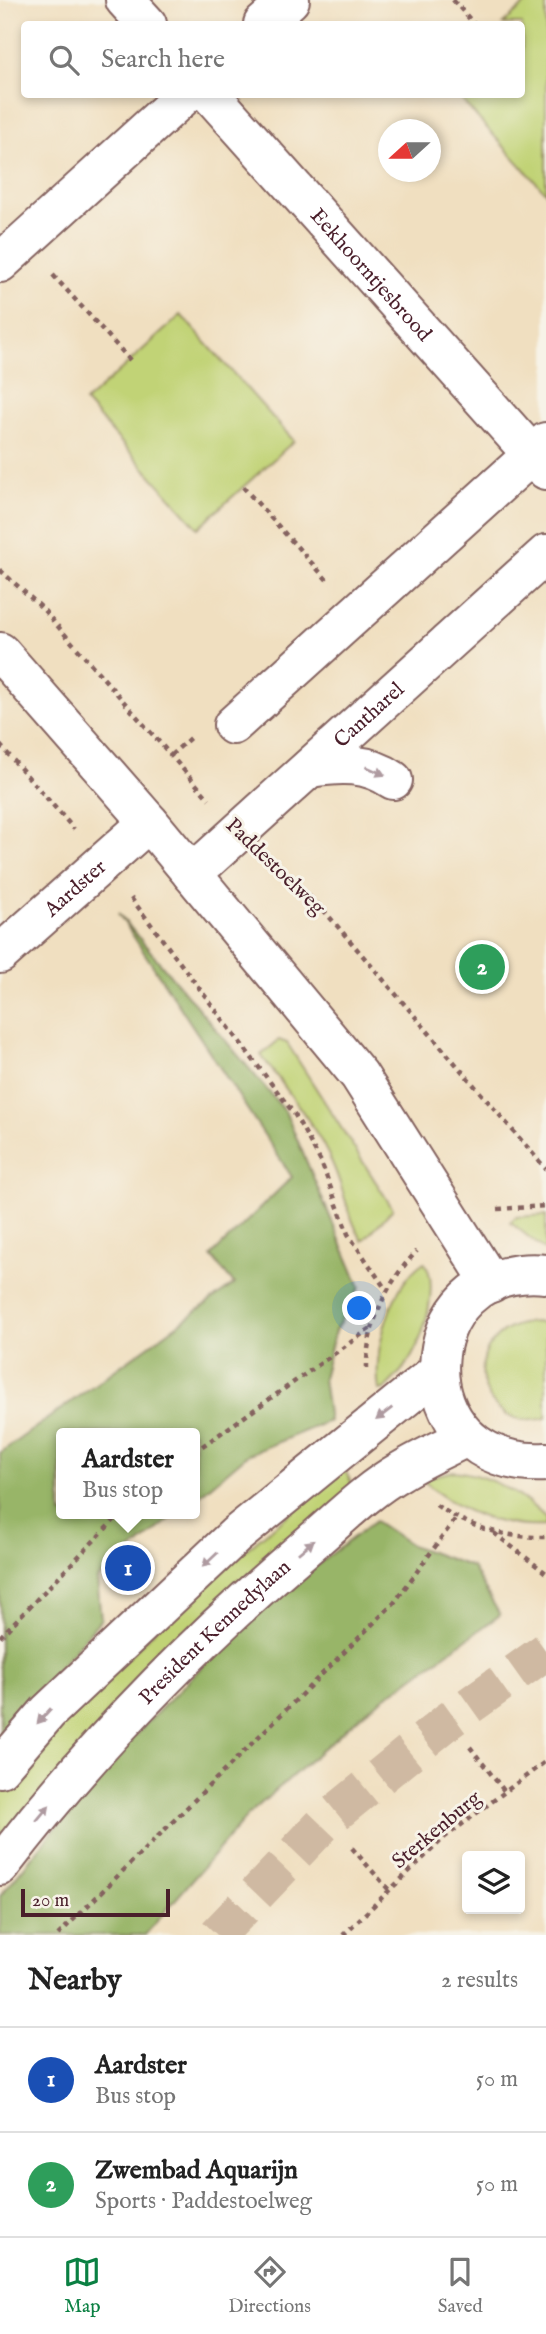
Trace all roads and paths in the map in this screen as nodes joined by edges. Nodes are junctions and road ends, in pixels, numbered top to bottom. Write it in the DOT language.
graph roads {
  1 [pos="125,0"];
  2 [pos="290,0"];
  3 [pos="453,0"];
  4 [pos="144,21"];
  5 [pos="266,21"];
  6 [pos="471,21"];
  7 [pos="182,98"];
  8 [pos="214,98"];
  9 [pos="12,252"];
  10 [pos="130,360"];
  11 [pos="541,455"];
  12 [pos="243,487"];
  13 [pos="546,554"];
  14 [pos="0,570"];
  15 [pos="356,613"];
  16 [pos="0,652"];
  17 [pos="233,724"];
  18 [pos="0,745"];
  19 [pos="310,768"];
  20 [pos="393,780"];
  21 [pos="149,822"];
  22 [pos="239,834"];
  23 [pos="104,863"];
  24 [pos="192,874"];
  25 [pos="0,954"];
  26 [pos="546,1169"];
  27 [pos="546,1274"];
  28 [pos="491,1283"];
  29 [pos="387,1291"];
  30 [pos="372,1328"];
  31 [pos="438,1371"];
  32 [pos="467,1437"];
  33 [pos="200,1448"];
  34 [pos="546,1462"];
  35 [pos="115,1519"];
  36 [pos="493,1533"];
  37 [pos="546,1537"];
  38 [pos="546,1573"];
  39 [pos="0,1637"];
  40 [pos="470,1747"];
  41 [pos="546,1761"];
  42 [pos="0,1768"];
  43 [pos="505,1792"];
  44 [pos="352,1848"];
  45 [pos="0,1866"];
  46 [pos="389,1890"];
  47 [pos="58,1935"];
  48 [pos="343,1935"];
  1 -- 4 [label="street"];
  2 -- 5 [label="street"];
  3 -- 6 [label="path"];
  7 -- 9 [label="street"];
  8 -- 11 [label="street, Eekhoorntjesbrood"];
  9 -- 10 [label="path"];
  11 -- 15 [label="street"];
  12 -- 15 [label="path"];
  13 -- 19 [label="street, Cantharel"];
  14 -- 22 [label="path, Paddestoelweg"];
  15 -- 17 [label="street"];
  16 -- 21 [label="street"];
  18 -- 23 [label="path"];
  19 -- 20 [label="street, one-way"];
  19 -- 22 [label="street, Cantharel"];
  21 -- 23 [label="street, Aardster"];
  21 -- 24 [label="street"];
  22 -- 24 [label="street, Cantharel"];
  22 -- 26 [label="path, Paddestoelweg"];
  23 -- 25 [label="street, Aardster"];
  23 -- 29 [label="path"];
  24 -- 28 [label="street"];
  27 -- 28 [label="street"];
  28 -- 31 [label="street"];
  30 -- 33 [label="path"];
  31 -- 32 [label="street"];
  31 -- 42 [label="street, one-way"];
  32 -- 34 [label="street"];
  45 -- 32 [label="street, President Kennedylaan, one-way"];
  35 -- 39 [label="path"];
  36 -- 37 [label="path"];
  36 -- 38 [label="path"];
  36 -- 47 [label="path"];
  40 -- 43 [label="path, Sterkenburg"];
  41 -- 43 [label="path, Sterkenburg"];
  43 -- 46 [label="path, Sterkenburg"];
  44 -- 46 [label="path, Sterkenburg"];
  46 -- 48 [label="path, Sterkenburg"];
}
